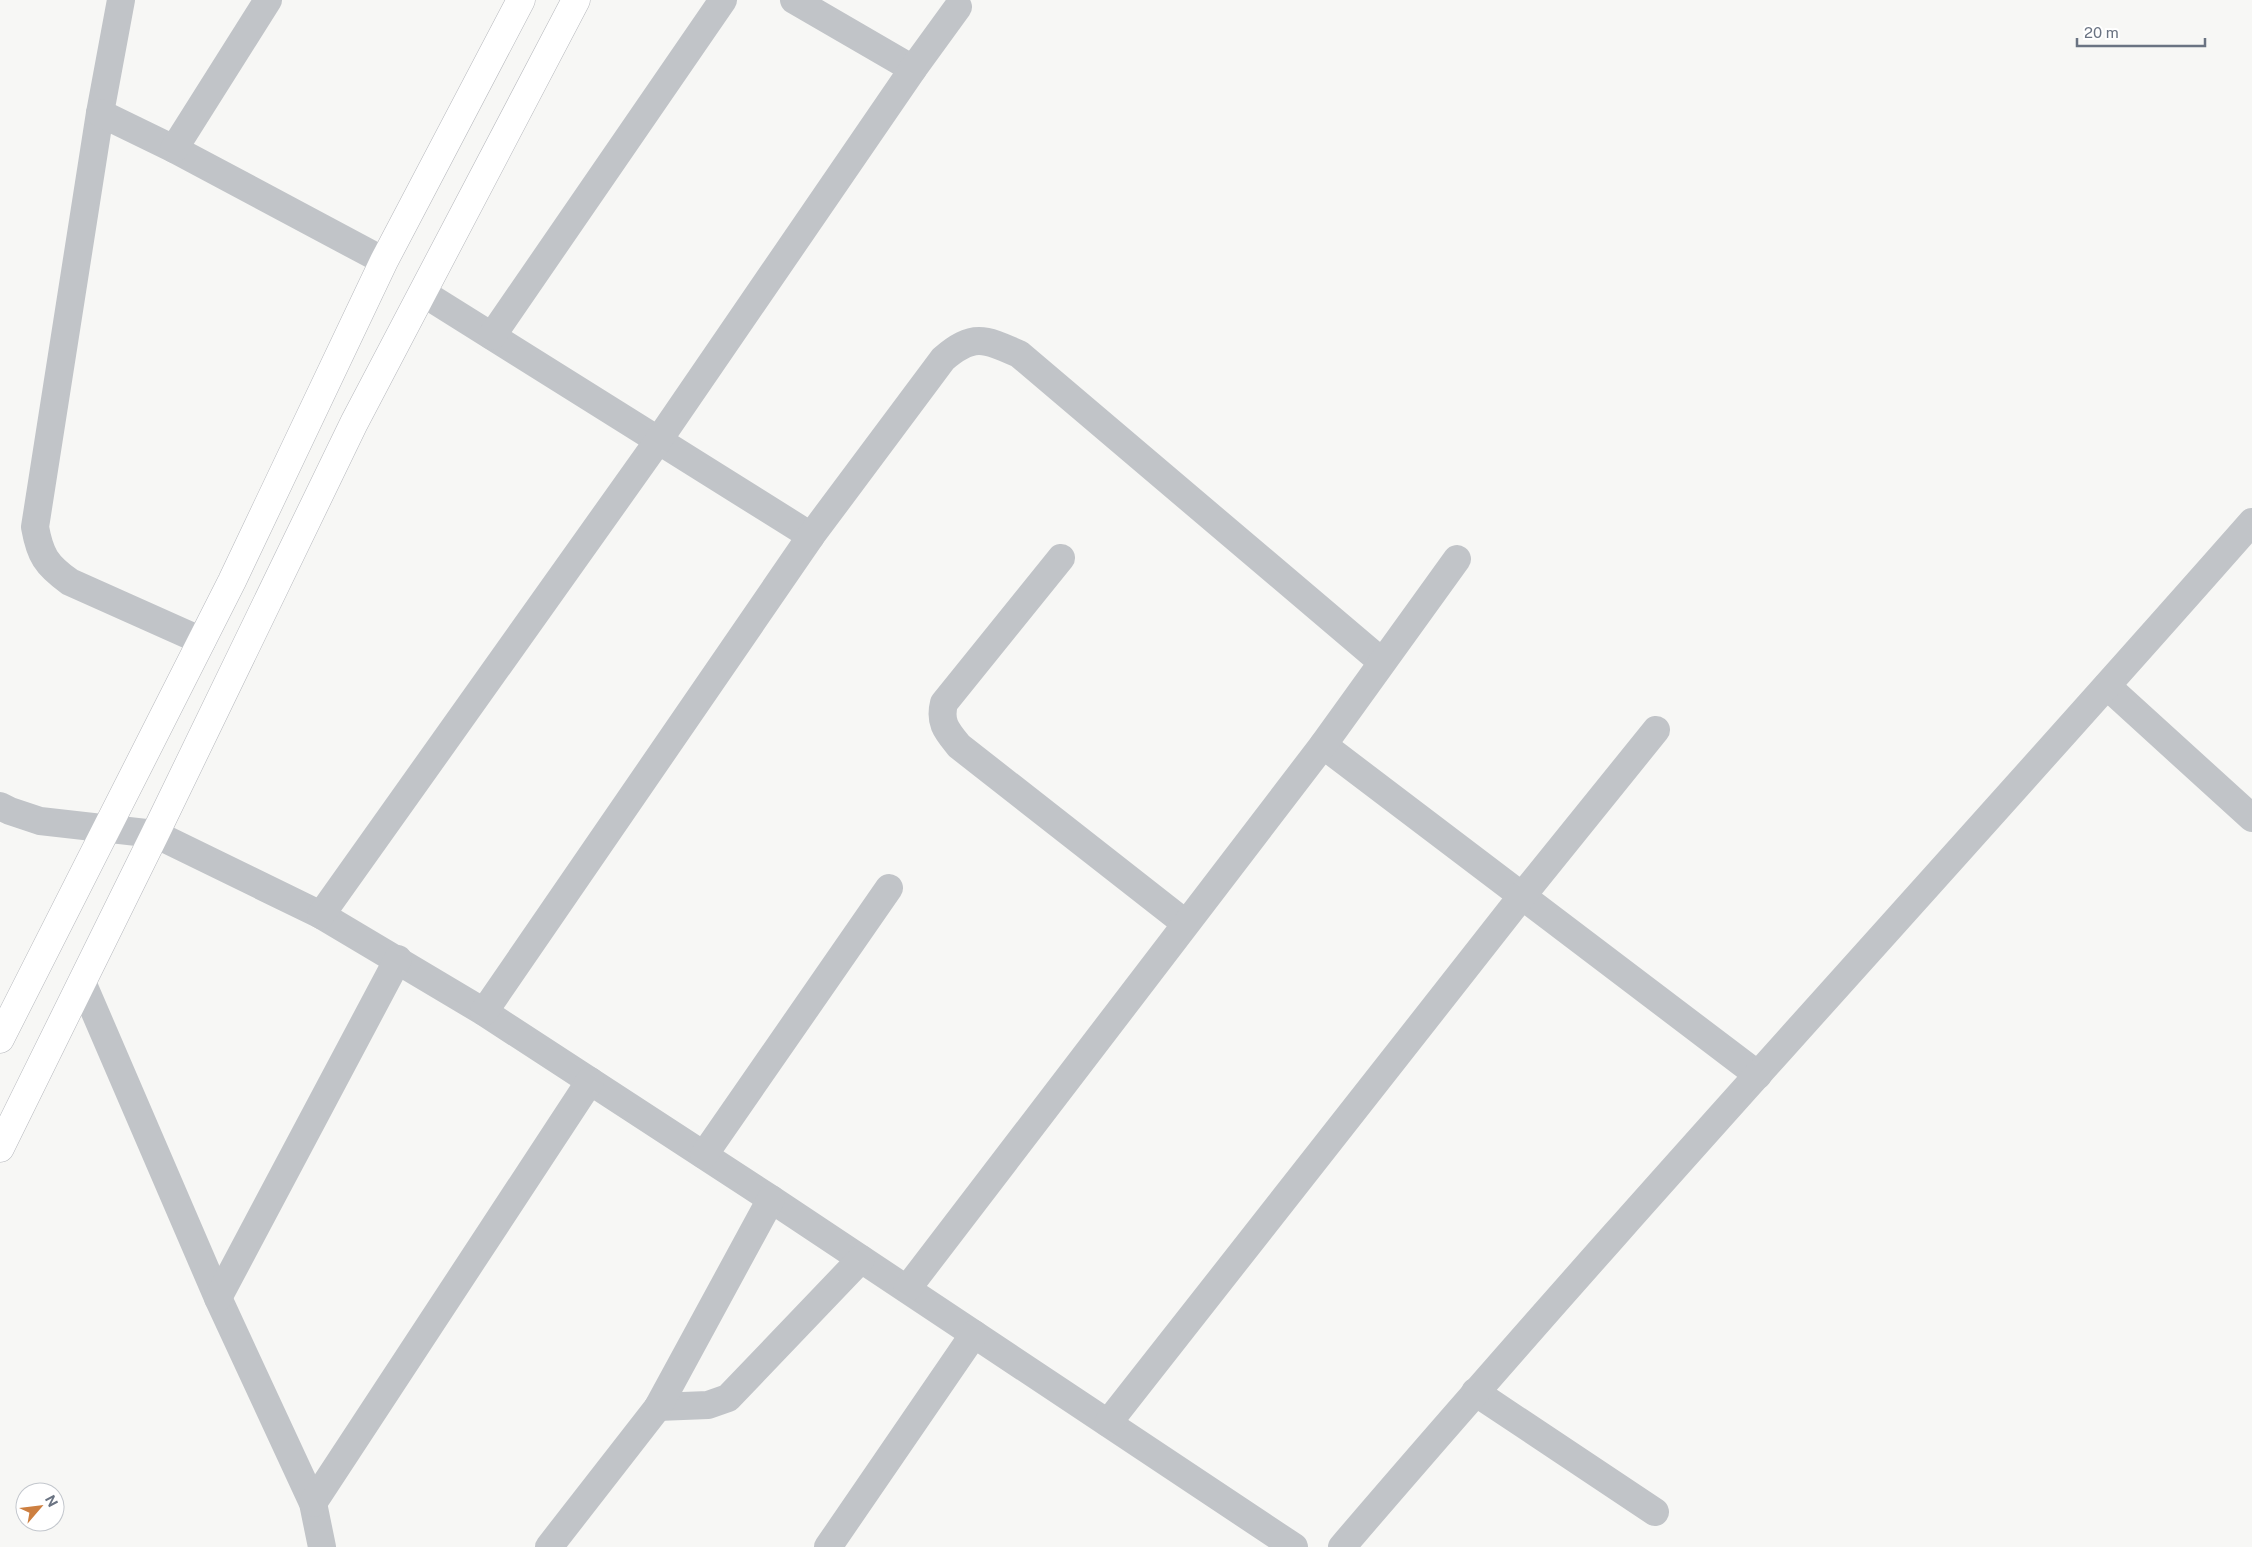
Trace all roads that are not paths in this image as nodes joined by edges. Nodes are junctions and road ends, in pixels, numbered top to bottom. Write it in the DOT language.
graph roads {
  1 [pos="121,0"];
  2 [pos="268,0"];
  3 [pos="521,0"];
  4 [pos="576,0"];
  5 [pos="723,0"];
  6 [pos="794,0"];
  7 [pos="958,7"];
  8 [pos="913,69"];
  9 [pos="100,113"];
  10 [pos="174,148"];
  11 [pos="384,261"];
  12 [pos="424,293"];
  13 [pos="492,336"];
  14 [pos="658,442"];
  15 [pos="2252,522"];
  16 [pos="810,536"];
  17 [pos="1061,558"];
  18 [pos="1457,558"];
  19 [pos="202,641"];
  20 [pos="1382,662"];
  21 [pos="2108,686"];
  22 [pos="1656,730"];
  23 [pos="1323,745"];
  24 [pos="0,806"];
  25 [pos="2252,818"];
  26 [pos="108,827"];
  27 [pos="155,834"];
  28 [pos="890,888"];
  29 [pos="1522,896"];
  30 [pos="321,915"];
  31 [pos="1185,923"];
  32 [pos="398,959"];
  33 [pos="82,982"];
  34 [pos="484,1012"];
  35 [pos="0,1039"];
  36 [pos="1758,1075"];
  37 [pos="590,1081"];
  38 [pos="0,1148"];
  39 [pos="704,1155"];
  40 [pos="771,1199"];
  41 [pos="862,1259"];
  42 [pos="907,1289"];
  43 [pos="218,1298"];
  44 [pos="974,1334"];
  45 [pos="1474,1392"];
  46 [pos="658,1407"];
  47 [pos="1108,1423"];
  48 [pos="313,1503"];
  49 [pos="1655,1512"];
  50 [pos="322,1547"];
  51 [pos="548,1547"];
  52 [pos="828,1547"];
  53 [pos="1294,1547"];
  54 [pos="1342,1547"];
  1 -- 9 [label="street"];
  2 -- 10 [label="street"];
  3 -- 11 [label="main road"];
  4 -- 12 [label="main road"];
  5 -- 13 [label="street"];
  6 -- 8 [label="street"];
  7 -- 8 [label="street"];
  8 -- 14 [label="street"];
  9 -- 10 [label="street"];
  9 -- 19 [label="street"];
  10 -- 11 [label="street"];
  11 -- 19 [label="main road"];
  12 -- 13 [label="street"];
  12 -- 27 [label="main road"];
  13 -- 14 [label="street"];
  14 -- 16 [label="street"];
  14 -- 30 [label="street"];
  15 -- 21 [label="street"];
  16 -- 20 [label="street"];
  16 -- 34 [label="street"];
  17 -- 31 [label="street"];
  18 -- 20 [label="street"];
  19 -- 26 [label="main road"];
  20 -- 23 [label="street"];
  21 -- 25 [label="street"];
  21 -- 36 [label="street"];
  22 -- 29 [label="street"];
  23 -- 29 [label="street"];
  23 -- 31 [label="street"];
  24 -- 26 [label="street"];
  26 -- 27 [label="street"];
  26 -- 35 [label="main road"];
  27 -- 30 [label="street"];
  27 -- 33 [label="main road"];
  28 -- 39 [label="street"];
  29 -- 36 [label="street"];
  29 -- 47 [label="street"];
  30 -- 32 [label="street"];
  31 -- 42 [label="street"];
  32 -- 34 [label="street"];
  32 -- 43 [label="street"];
  33 -- 38 [label="main road"];
  33 -- 43 [label="street"];
  34 -- 37 [label="street"];
  36 -- 45 [label="street"];
  37 -- 39 [label="street"];
  37 -- 48 [label="street"];
  39 -- 40 [label="street"];
  40 -- 41 [label="street"];
  40 -- 46 [label="street"];
  41 -- 42 [label="street"];
  41 -- 46 [label="street"];
  42 -- 44 [label="street"];
  43 -- 48 [label="street"];
  44 -- 47 [label="street"];
  44 -- 52 [label="street"];
  45 -- 49 [label="street"];
  45 -- 54 [label="street"];
  46 -- 51 [label="street"];
  47 -- 53 [label="street"];
  48 -- 50 [label="street"];
}
